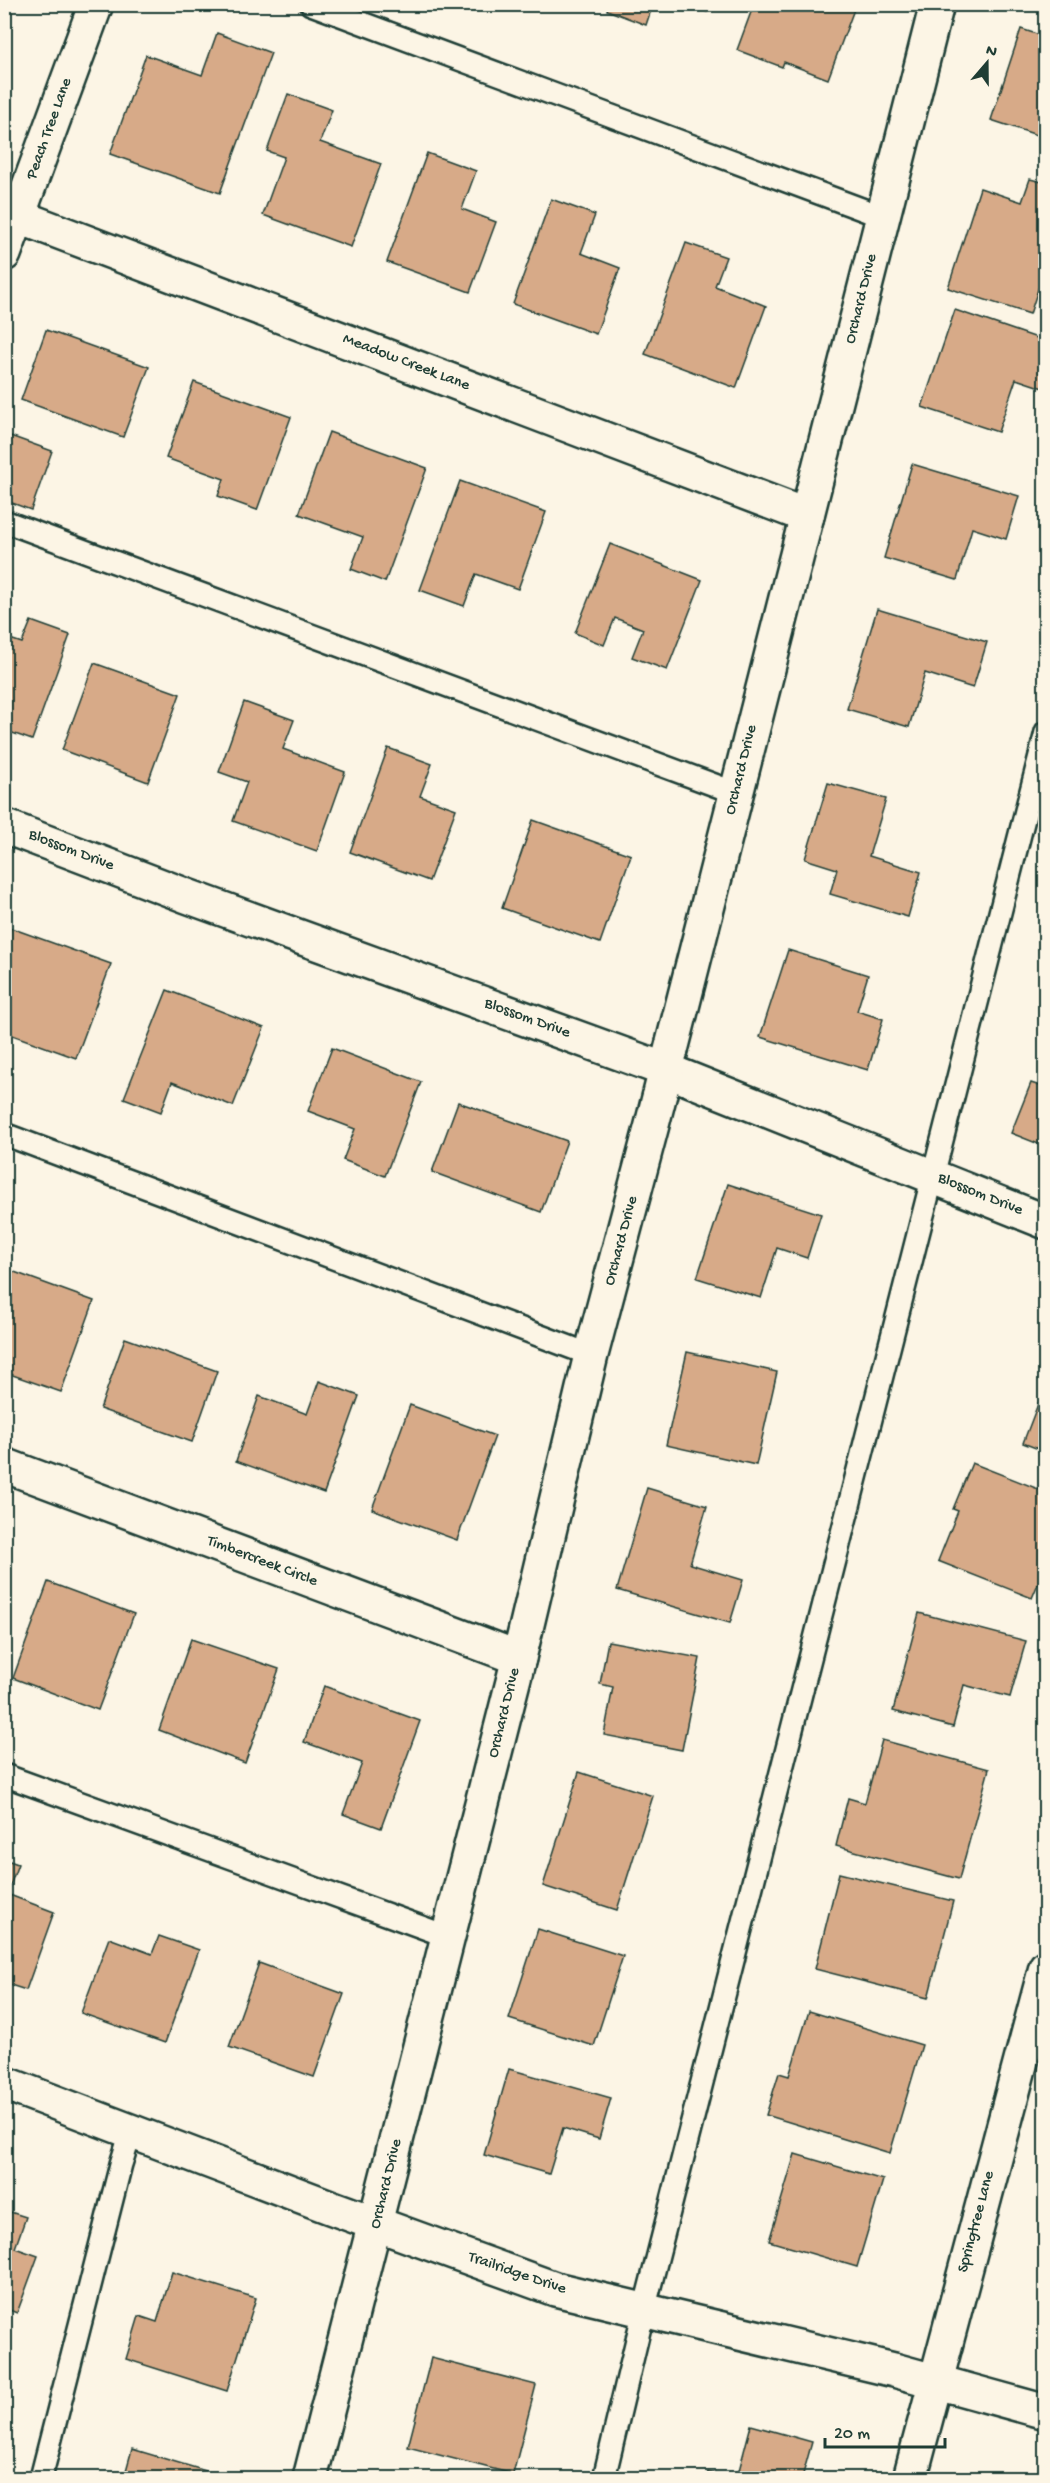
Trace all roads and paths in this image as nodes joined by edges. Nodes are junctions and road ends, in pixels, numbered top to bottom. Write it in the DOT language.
graph roads {
  1 [pos="96,4"];
  2 [pos="311,4"];
  3 [pos="938,4"];
  4 [pos="11,213"];
  5 [pos="883,217"];
  6 [pos="4,254"];
  7 [pos="807,516"];
  8 [pos="4,521"];
  9 [pos="1046,732"];
  10 [pos="736,793"];
  11 [pos="4,826"];
  12 [pos="666,1070"];
  13 [pos="4,1134"];
  14 [pos="933,1177"];
  15 [pos="1046,1222"];
  16 [pos="591,1355"];
  17 [pos="4,1465"];
  18 [pos="519,1658"];
  19 [pos="4,1775"];
  20 [pos="449,1937"];
  21 [pos="1046,1967"];
  22 [pos="4,2083"];
  23 [pos="131,2132"];
  24 [pos="376,2224"];
  25 [pos="644,2310"];
  26 [pos="934,2381"];
  27 [pos="1046,2412"];
  28 [pos="41,2478"];
  29 [pos="310,2478"];
  30 [pos="604,2478"];
  31 [pos="910,2478"];
  1 -- 4 [label="street, Peach Tree Lane"];
  2 -- 5 [label="lane"];
  3 -- 5 [label="street, Orchard Drive"];
  4 -- 6 [label="street, Peach Tree Lane"];
  4 -- 7 [label="street, Meadow Creek Lane"];
  5 -- 7 [label="street, Orchard Drive"];
  7 -- 10 [label="street, Orchard Drive"];
  8 -- 10 [label="lane"];
  9 -- 14 [label="lane"];
  10 -- 12 [label="street, Orchard Drive"];
  11 -- 12 [label="street, Blossom Drive"];
  12 -- 14 [label="street, Blossom Drive"];
  12 -- 16 [label="street, Orchard Drive"];
  13 -- 16 [label="lane"];
  14 -- 15 [label="street, Blossom Drive"];
  14 -- 25 [label="lane"];
  16 -- 18 [label="street, Orchard Drive"];
  17 -- 18 [label="street, Timbercreek Circle"];
  18 -- 20 [label="street, Orchard Drive"];
  19 -- 20 [label="lane"];
  20 -- 24 [label="street, Orchard Drive"];
  21 -- 26 [label="street, Springtree Lane"];
  22 -- 23 [label="street, Trailridge Drive"];
  23 -- 24 [label="street, Trailridge Drive"];
  23 -- 28 [label="lane"];
  24 -- 25 [label="street, Trailridge Drive"];
  24 -- 29 [label="street, Orchard Drive"];
  25 -- 26 [label="street, Trailridge Drive"];
  25 -- 30 [label="lane"];
  26 -- 27 [label="street, Trailridge Drive"];
  26 -- 31 [label="street, Springtree Lane"];
}
